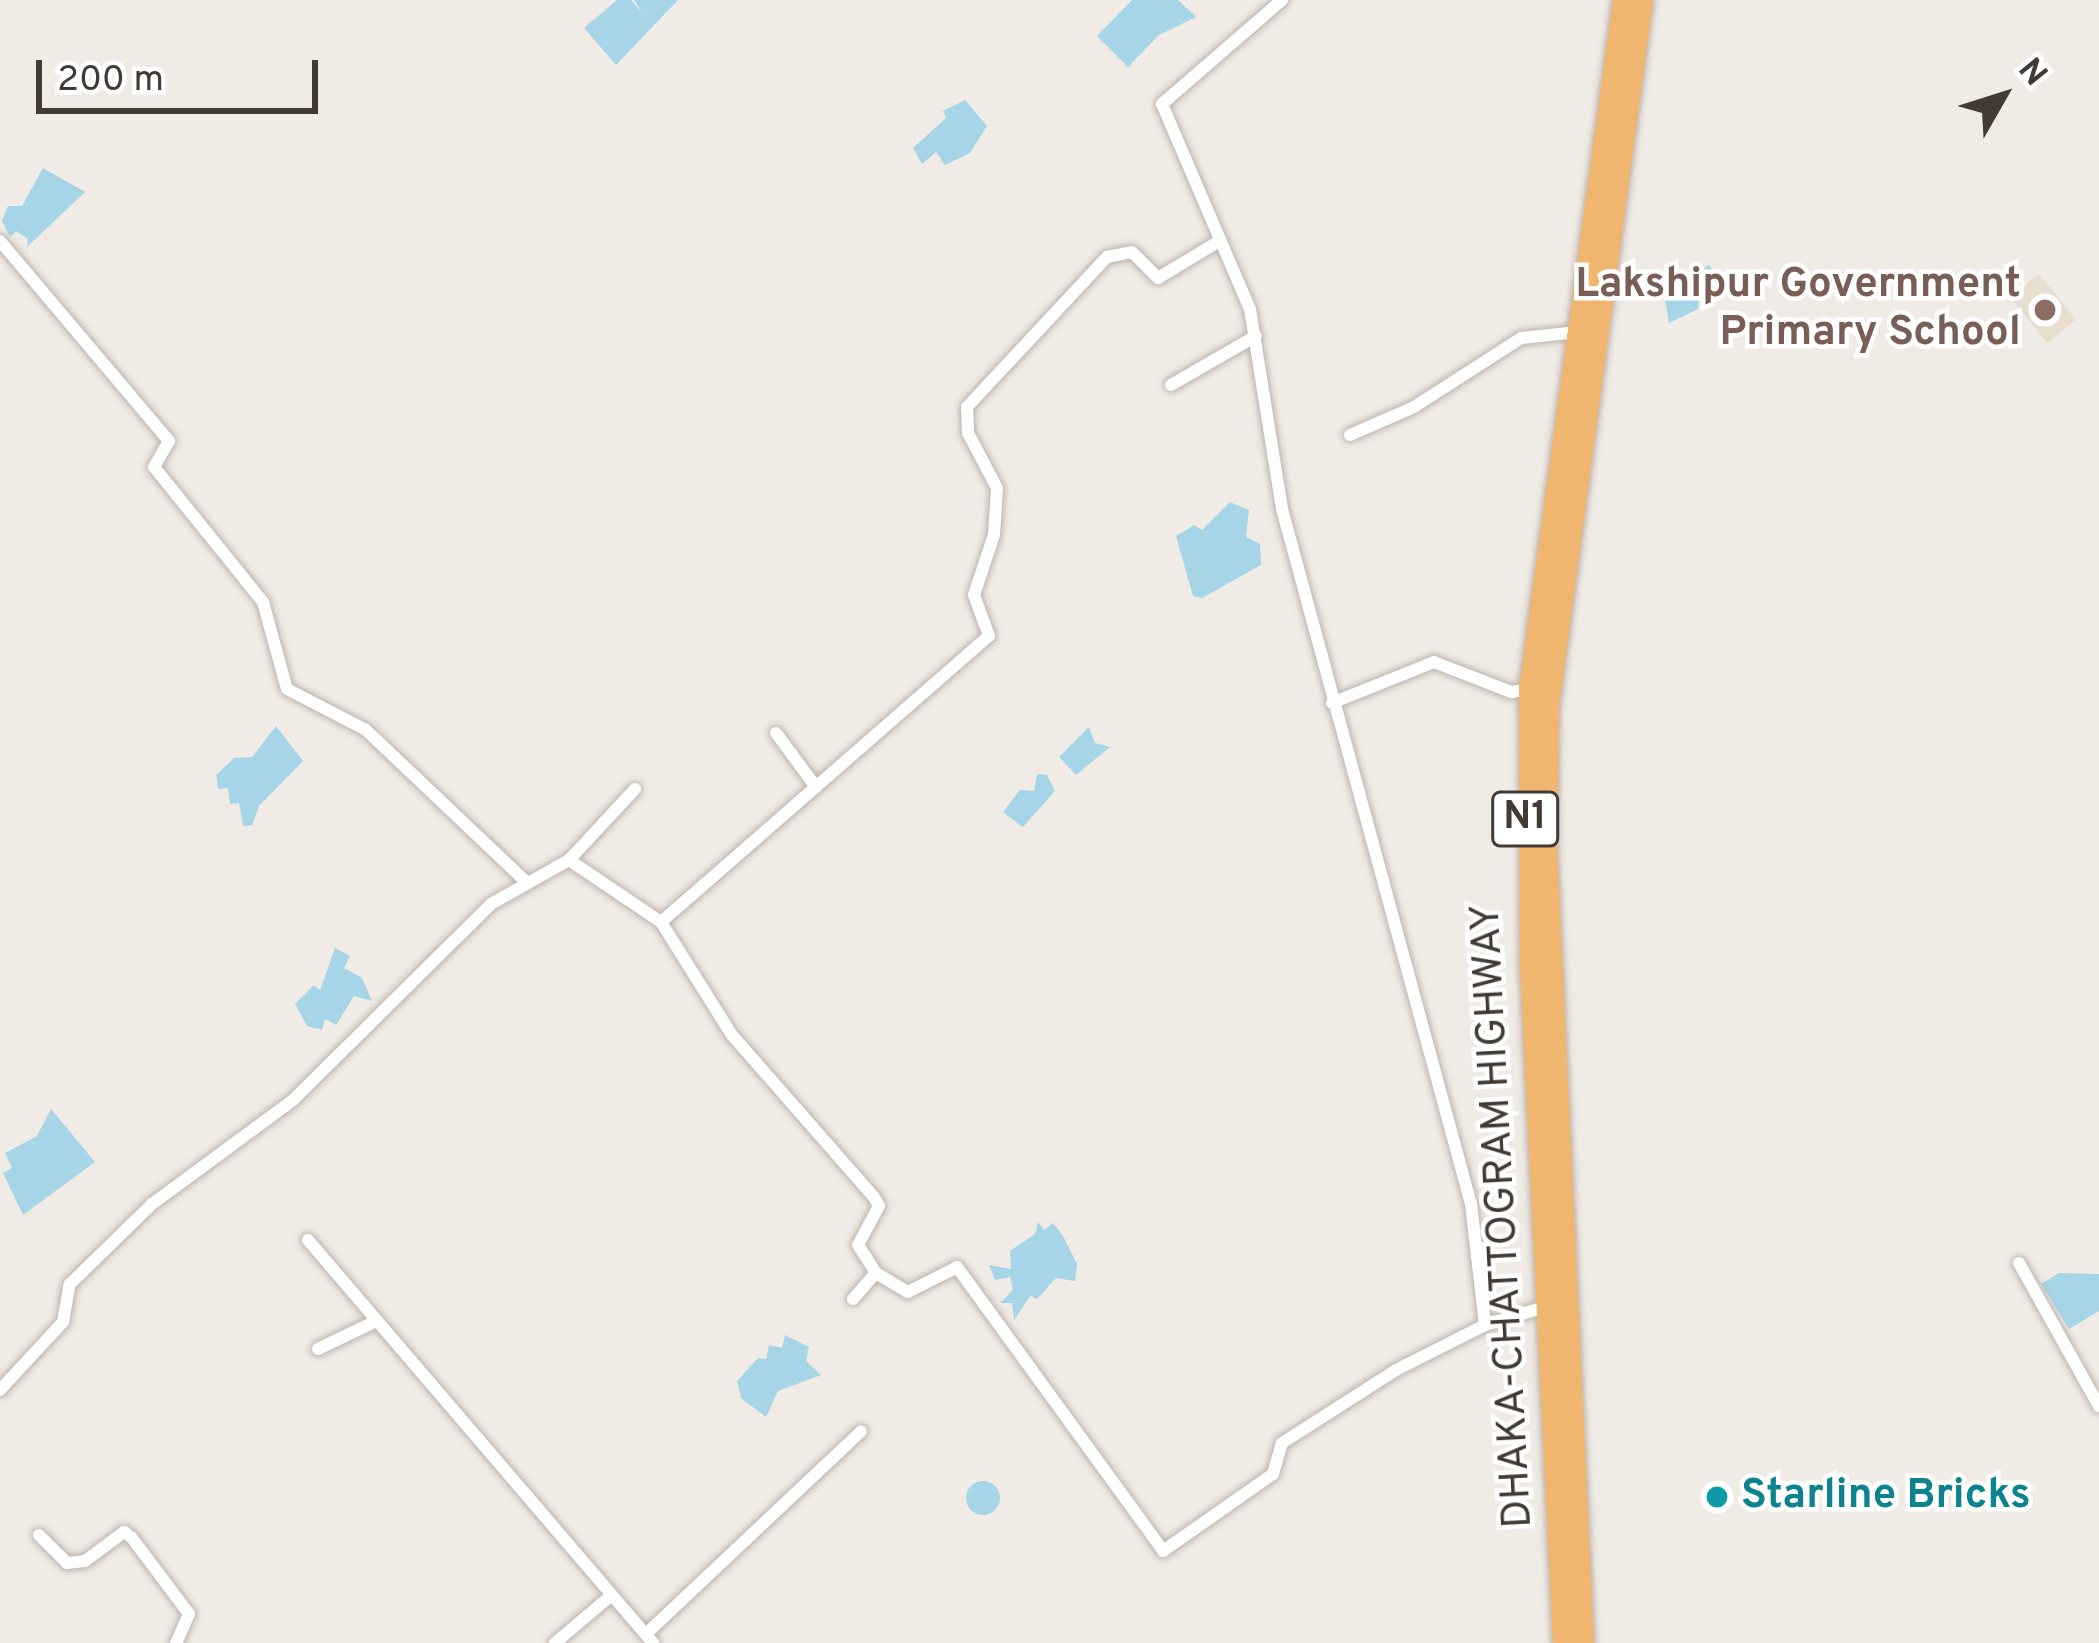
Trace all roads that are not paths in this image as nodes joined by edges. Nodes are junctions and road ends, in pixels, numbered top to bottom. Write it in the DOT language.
graph roads {
  1 [pos="1282,0"];
  2 [pos="1623,0"];
  3 [pos="1642,0"];
  4 [pos="0,241"];
  5 [pos="1218,242"];
  6 [pos="1578,332"];
  7 [pos="1256,336"];
  8 [pos="1171,386"];
  9 [pos="1350,435"];
  10 [pos="1529,688"];
  11 [pos="1333,703"];
  12 [pos="776,733"];
  13 [pos="816,787"];
  14 [pos="635,789"];
  15 [pos="569,860"];
  16 [pos="527,883"];
  17 [pos="661,922"];
  18 [pos="308,1240"];
  19 [pos="2019,1263"];
  20 [pos="876,1274"];
  21 [pos="853,1298"];
  22 [pos="1549,1305"];
  23 [pos="372,1323"];
  24 [pos="1485,1324"];
  25 [pos="318,1349"];
  26 [pos="0,1390"];
  27 [pos="2099,1406"];
  28 [pos="861,1431"];
  29 [pos="39,1535"];
  30 [pos="608,1598"];
  31 [pos="650,1638"];
  32 [pos="176,1643"];
  33 [pos="555,1643"];
  34 [pos="1563,1643"];
  35 [pos="1583,1643"];
  1 -- 5 [label="street"];
  2 -- 6 [label="highway, DHAKA-CHATTOGRAM HIGHWAY / N1"];
  3 -- 35 [label="highway, DHAKA-CHATTOGRAM HIGHWAY / N1"];
  4 -- 16 [label="street"];
  5 -- 7 [label="street"];
  5 -- 13 [label="street"];
  6 -- 9 [label="street"];
  6 -- 10 [label="highway, DHAKA-CHATTOGRAM HIGHWAY / N1"];
  7 -- 8 [label="street"];
  7 -- 11 [label="street"];
  10 -- 11 [label="street"];
  10 -- 22 [label="highway, DHAKA-CHATTOGRAM HIGHWAY / N1"];
  11 -- 24 [label="street"];
  12 -- 13 [label="street"];
  13 -- 17 [label="street"];
  14 -- 15 [label="street"];
  15 -- 16 [label="street"];
  15 -- 17 [label="street"];
  16 -- 26 [label="street"];
  17 -- 20 [label="street"];
  18 -- 23 [label="street"];
  19 -- 27 [label="street"];
  20 -- 21 [label="street"];
  20 -- 24 [label="street"];
  22 -- 24 [label="street"];
  22 -- 34 [label="highway, DHAKA-CHATTOGRAM HIGHWAY / N1"];
  23 -- 25 [label="street"];
  23 -- 30 [label="street"];
  28 -- 31 [label="street"];
  29 -- 32 [label="street"];
  30 -- 31 [label="street"];
  30 -- 33 [label="street"];
}
